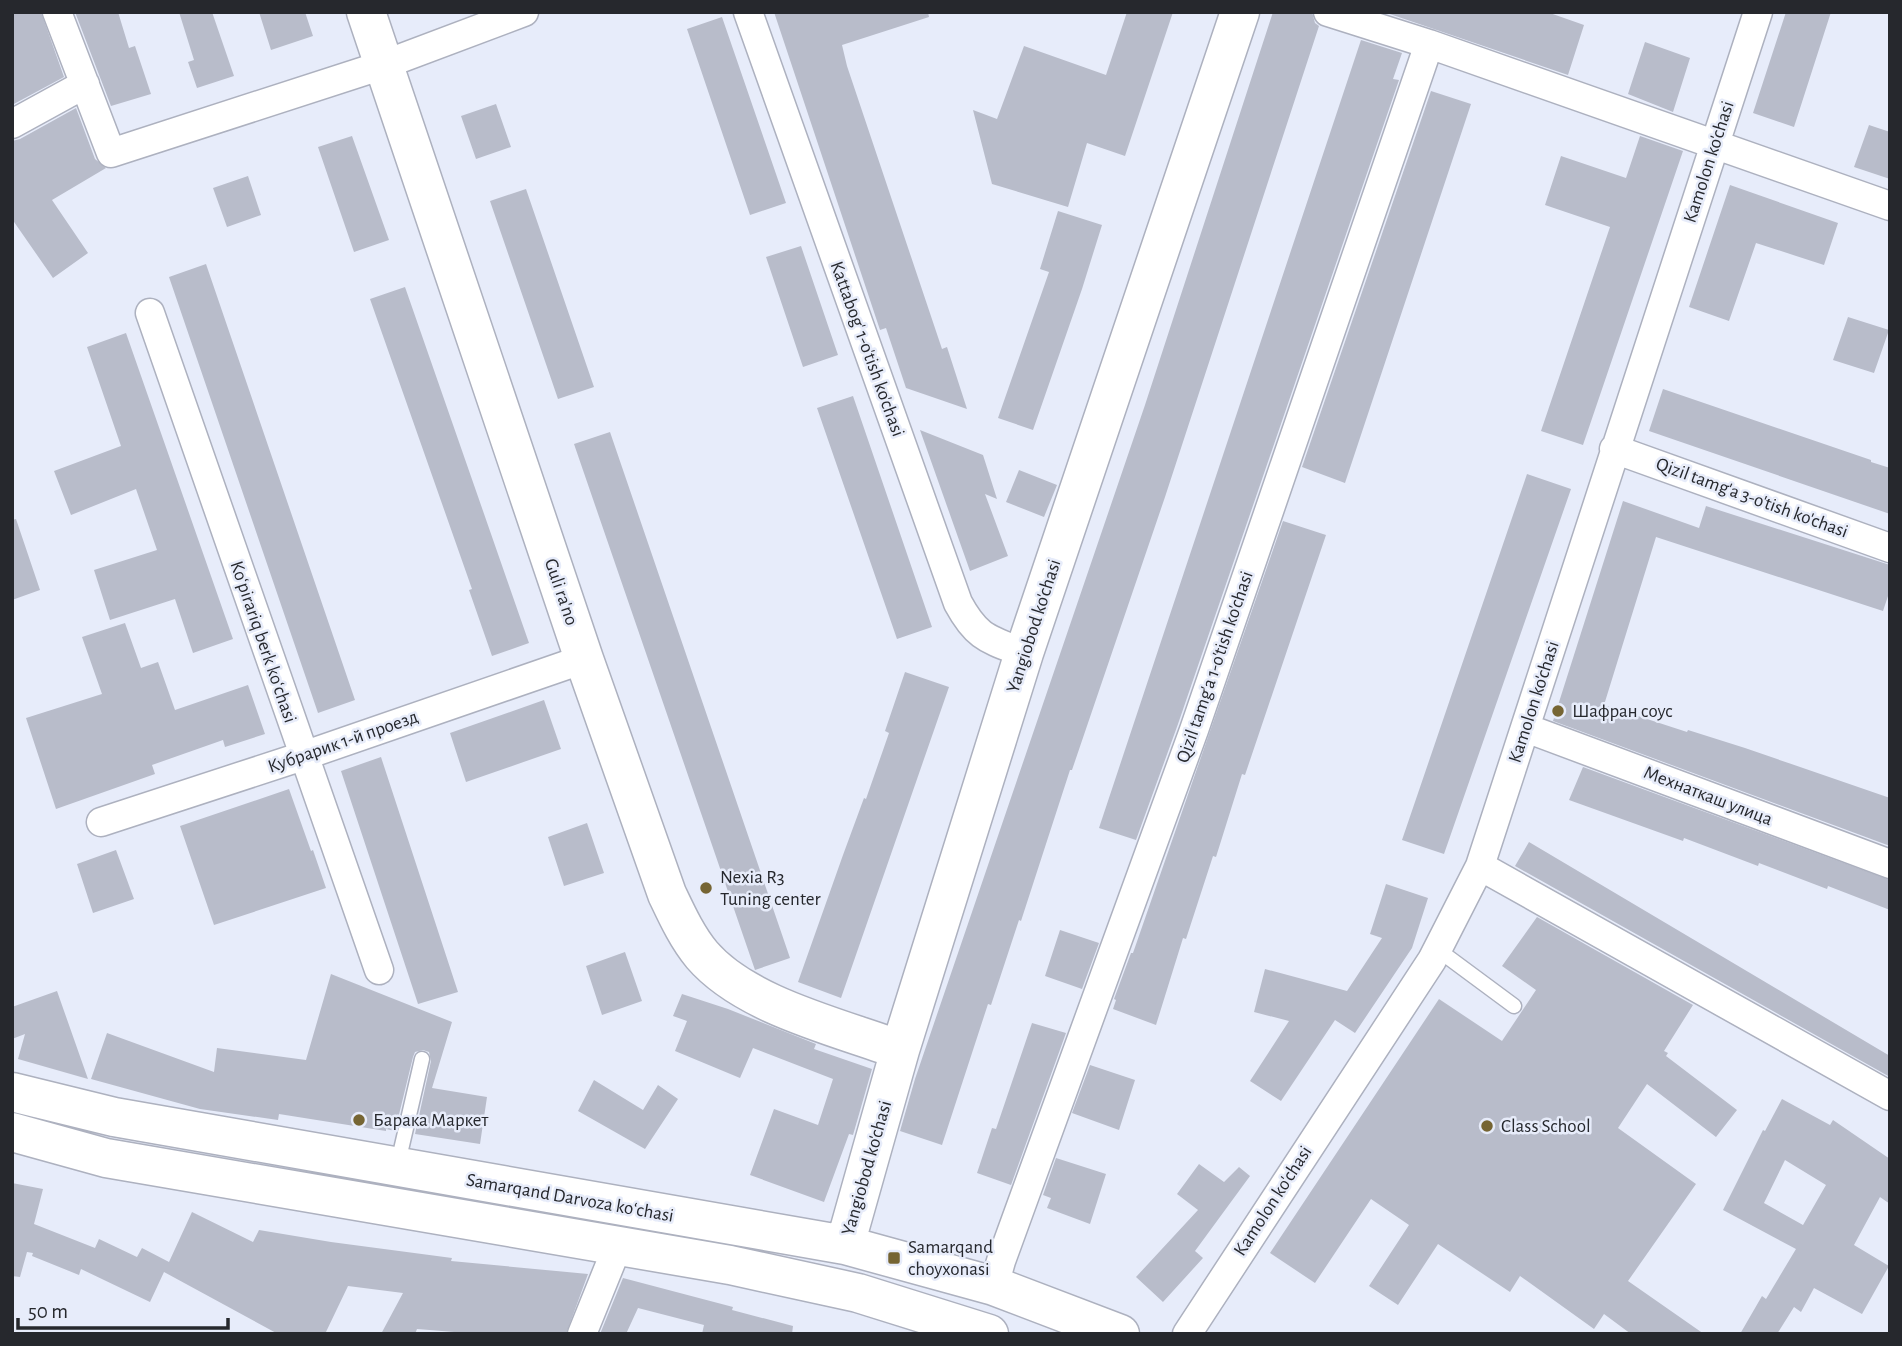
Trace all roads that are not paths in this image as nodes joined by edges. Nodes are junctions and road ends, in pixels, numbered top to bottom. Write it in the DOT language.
graph roads {
  1 [pos="57,12"];
  2 [pos="366,12"];
  3 [pos="524,12"];
  4 [pos="748,12"];
  5 [pos="1240,12"];
  6 [pos="1328,12"];
  7 [pos="1758,12"];
  8 [pos="1429,44"];
  9 [pos="383,65"];
  10 [pos="85,84"];
  11 [pos="12,124"];
  12 [pos="1715,144"];
  13 [pos="1890,206"];
  14 [pos="150,313"];
  15 [pos="1614,449"];
  16 [pos="1890,548"];
  17 [pos="1024,653"];
  18 [pos="584,659"];
  19 [pos="1526,728"];
  20 [pos="303,756"];
  21 [pos="101,822"];
  22 [pos="1890,864"];
  23 [pos="1480,866"];
  24 [pos="1437,949"];
  25 [pos="379,970"];
  26 [pos="1514,1006"];
  27 [pos="900,1050"];
  28 [pos="422,1059"];
  29 [pos="12,1092"];
  30 [pos="1890,1096"];
  31 [pos="12,1132"];
  32 [pos="397,1168"];
  33 [pos="618,1245"];
  34 [pos="845,1245"];
  35 [pos="994,1286"];
  36 [pos="582,1334"];
  37 [pos="989,1334"];
  38 [pos="1120,1334"];
  39 [pos="1187,1334"];
  1 -- 10 [label="street"];
  2 -- 9 [label="street, Guli ra'no"];
  3 -- 9 [label="street"];
  4 -- 17 [label="street, Kattabog' 1-o'tish ko'chasi"];
  5 -- 17 [label="street, Yangiobod ko'chasi"];
  6 -- 8 [label="street"];
  7 -- 12 [label="street, Kamolon ko'chasi"];
  8 -- 12 [label="street"];
  8 -- 35 [label="street, Qizil tamg'a 1-o'tish ko'chasi"];
  9 -- 10 [label="street"];
  9 -- 18 [label="street, Guli ra'no"];
  10 -- 11 [label="street"];
  12 -- 13 [label="street"];
  12 -- 15 [label="street, Kamolon ko'chasi"];
  14 -- 20 [label="street, Koʻpirariq berk koʻchasi"];
  15 -- 16 [label="street, Qizil tamg'a 3-o'tish ko'chasi"];
  15 -- 19 [label="street, Kamolon ko'chasi"];
  17 -- 27 [label="street, Yangiobod ko'chasi"];
  18 -- 20 [label="street, Кубрарик 1-й проезд"];
  18 -- 27 [label="street, Guli ra'no"];
  19 -- 22 [label="street, Мехнаткаш улица"];
  19 -- 23 [label="street, Kamolon ko'chasi"];
  20 -- 21 [label="street, Кубрарик 1-й проезд"];
  20 -- 25 [label="street, Koʻpirariq berk koʻchasi"];
  23 -- 24 [label="street, Kamolon ko'chasi"];
  23 -- 30 [label="street"];
  24 -- 26 [label="lane"];
  24 -- 39 [label="street, Kamolon ko'chasi"];
  27 -- 34 [label="street, Yangiobod ko'chasi"];
  28 -- 32 [label="lane"];
  29 -- 32 [label="street, Samarqand Darvoza koʻchasi"];
  31 -- 33 [label="street, Samarqand Darvoza koʻchasi"];
  32 -- 34 [label="street, Samarqand Darvoza koʻchasi"];
  33 -- 36 [label="street"];
  33 -- 37 [label="street, Samarqand Darvoza koʻchasi"];
  34 -- 35 [label="street, Samarqand Darvoza koʻchasi"];
  35 -- 38 [label="street, Samarqand Darvoza koʻchasi"];
}
